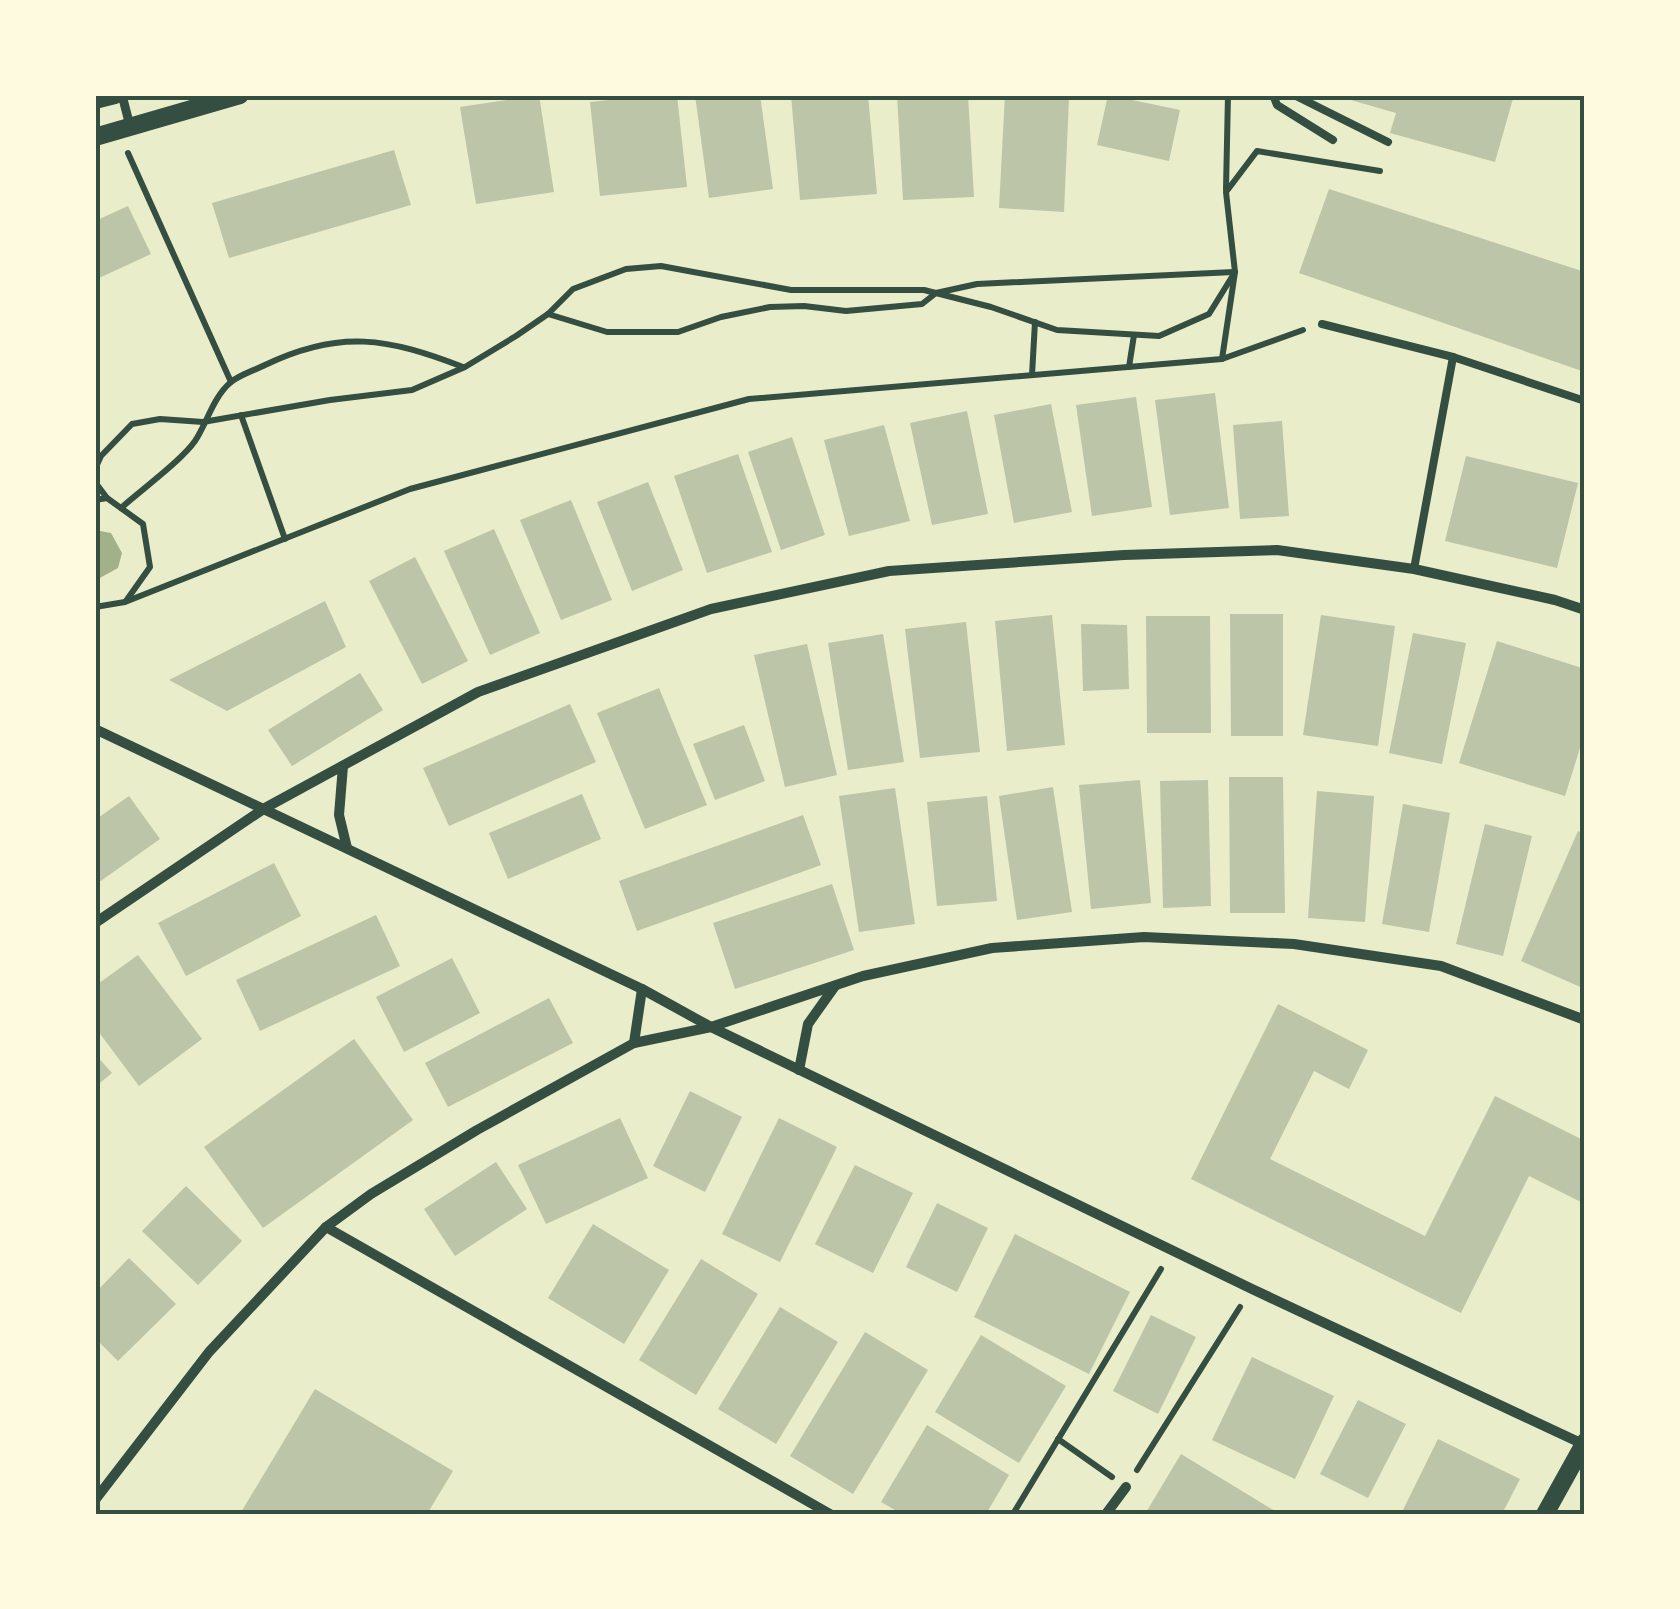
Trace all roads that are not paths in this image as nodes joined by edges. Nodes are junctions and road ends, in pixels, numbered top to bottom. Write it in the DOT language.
graph roads {
  1 [pos="118,95"];
  2 [pos="240,95"];
  3 [pos="1273,95"];
  4 [pos="1294,95"];
  5 [pos="95,100"];
  6 [pos="124,127"];
  7 [pos="95,137"];
  8 [pos="1333,140"];
  9 [pos="1388,142"];
  10 [pos="1322,324"];
  11 [pos="1452,357"];
  12 [pos="1585,401"];
  13 [pos="1414,569"];
  14 [pos="1585,610"];
  15 [pos="95,730"];
  16 [pos="343,766"];
  17 [pos="265,808"];
  18 [pos="347,848"];
  19 [pos="95,923"];
  20 [pos="836,986"];
  21 [pos="642,989"];
  22 [pos="1585,1020"];
  23 [pos="712,1027"];
  24 [pos="634,1043"];
  25 [pos="799,1070"];
  26 [pos="326,1227"];
  27 [pos="1585,1444"];
  28 [pos="1126,1487"];
  29 [pos="95,1500"];
  30 [pos="830,1514"];
  31 [pos="1106,1514"];
  32 [pos="1546,1514"];
  1 -- 5 [label="street"];
  1 -- 6 [label="street"];
  2 -- 6 [label="street"];
  3 -- 8 [label="lane"];
  4 -- 9 [label="lane"];
  6 -- 7 [label="street"];
  10 -- 11 [label="lane"];
  11 -- 12 [label="lane"];
  11 -- 13 [label="lane"];
  13 -- 14 [label="street"];
  13 -- 16 [label="street"];
  15 -- 17 [label="street"];
  16 -- 17 [label="street"];
  16 -- 18 [label="street"];
  17 -- 18 [label="street"];
  17 -- 19 [label="street"];
  18 -- 21 [label="street"];
  20 -- 22 [label="street"];
  20 -- 23 [label="street"];
  20 -- 25 [label="street"];
  21 -- 23 [label="street"];
  21 -- 24 [label="street"];
  23 -- 24 [label="street"];
  23 -- 25 [label="street"];
  24 -- 26 [label="street"];
  25 -- 27 [label="street"];
  26 -- 29 [label="street"];
  26 -- 30 [label="street"];
  27 -- 32 [label="street"];
  28 -- 31 [label="street"];
}
